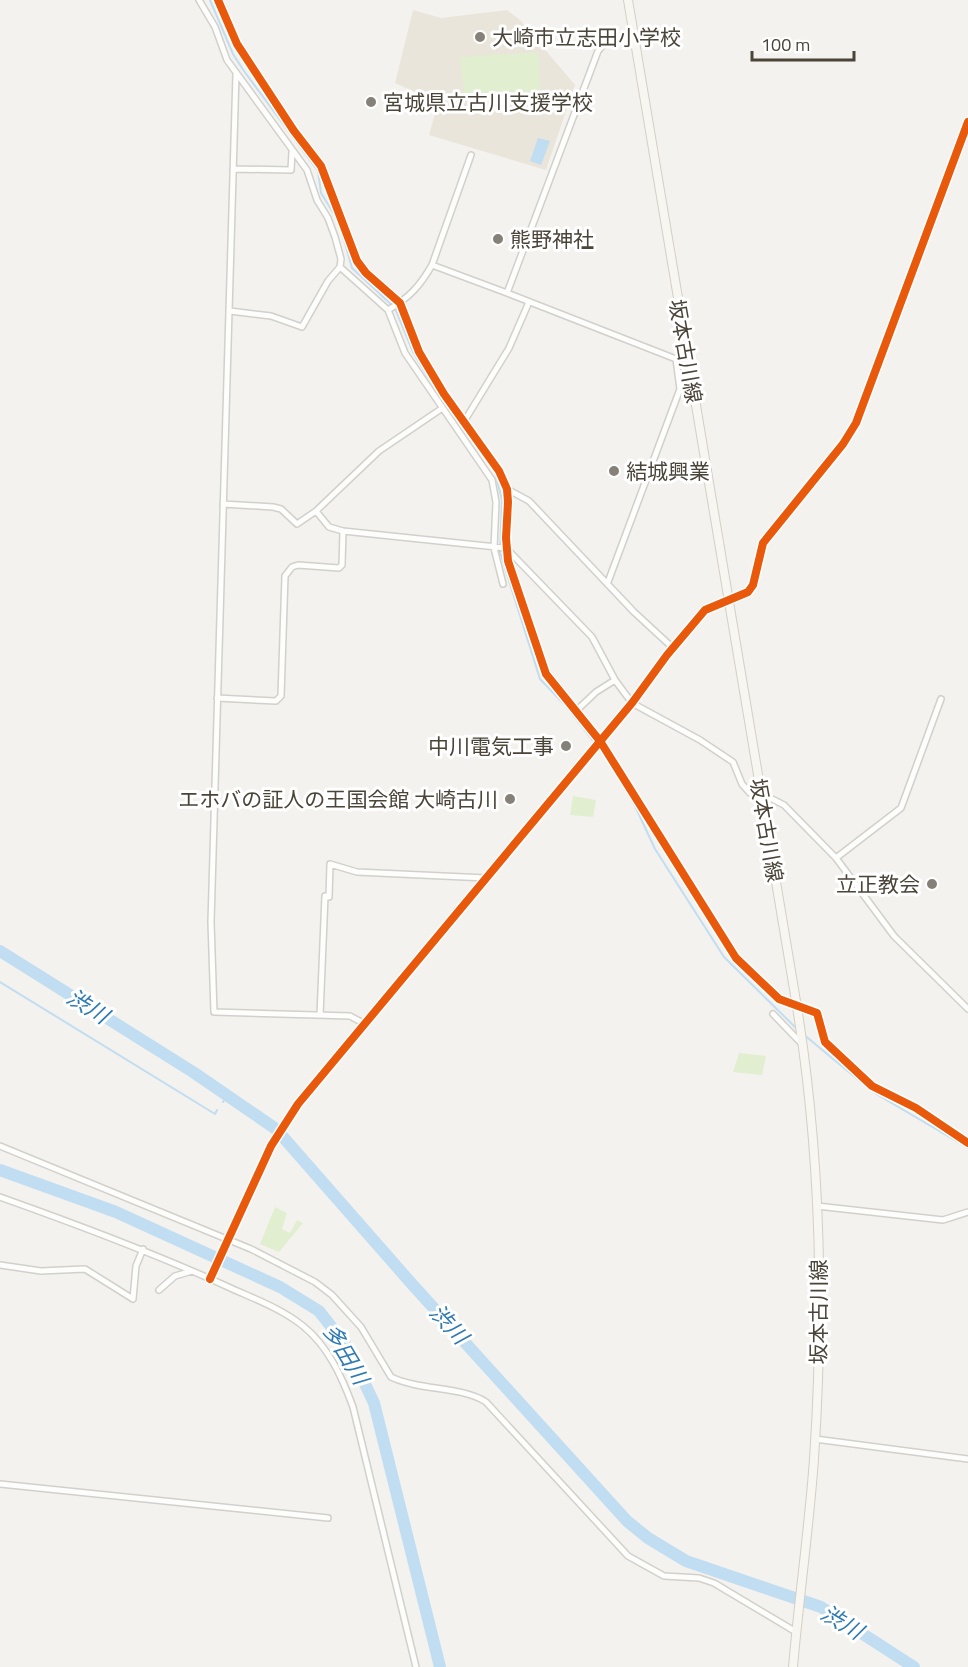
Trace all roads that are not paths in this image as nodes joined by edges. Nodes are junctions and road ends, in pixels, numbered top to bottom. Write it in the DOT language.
graph roads {
  1 [pos="199,0"];
  2 [pos="218,0"];
  3 [pos="628,0"];
  4 [pos="634,33"];
  5 [pos="237,74"];
  6 [pos="968,122"];
  7 [pos="292,152"];
  8 [pos="471,155"];
  9 [pos="233,169"];
  10 [pos="432,265"];
  11 [pos="340,267"];
  12 [pos="507,293"];
  13 [pos="530,302"];
  14 [pos="399,304"];
  15 [pos="389,310"];
  16 [pos="230,311"];
  17 [pos="687,358"];
  18 [pos="676,359"];
  19 [pos="441,409"];
  20 [pos="463,419"];
  21 [pos="454,425"];
  22 [pos="507,489"];
  23 [pos="223,504"];
  24 [pos="316,511"];
  25 [pos="343,531"];
  26 [pos="500,548"];
  27 [pos="608,582"];
  28 [pos="503,584"];
  29 [pos="728,600"];
  30 [pos="673,648"];
  31 [pos="615,680"];
  32 [pos="218,698"];
  33 [pos="941,699"];
  34 [pos="632,703"];
  35 [pos="577,710"];
  36 [pos="599,742"];
  37 [pos="761,795"];
  38 [pos="836,858"];
  39 [pos="486,878"];
  40 [pos="797,1007"];
  41 [pos="968,1009"];
  42 [pos="774,1014"];
  43 [pos="320,1015"];
  44 [pos="365,1024"];
  45 [pos="803,1044"];
  46 [pos="968,1143"];
  47 [pos="0,1146"];
  48 [pos="0,1197"];
  49 [pos="817,1206"];
  50 [pos="968,1212"];
  51 [pos="226,1242"];
  52 [pos="143,1249"];
  53 [pos="0,1265"];
  54 [pos="192,1271"];
  55 [pos="212,1276"];
  56 [pos="159,1290"];
  57 [pos="815,1439"];
  58 [pos="968,1459"];
  59 [pos="0,1484"];
  60 [pos="328,1518"];
  61 [pos="796,1628"];
  62 [pos="416,1667"];
  63 [pos="793,1667"];
  1 -- 5 [label="street"];
  2 -- 14 [label="street"];
  3 -- 4 [label="main road, 坂本古川線"];
  4 -- 12 [label="street"];
  4 -- 17 [label="main road, 坂本古川線"];
  5 -- 7 [label="street"];
  5 -- 9 [label="street"];
  6 -- 29 [label="street"];
  7 -- 9 [label="street"];
  7 -- 11 [label="street"];
  8 -- 10 [label="street"];
  9 -- 16 [label="street"];
  10 -- 12 [label="street"];
  10 -- 14 [label="street"];
  11 -- 15 [label="street"];
  11 -- 16 [label="street"];
  12 -- 13 [label="street"];
  13 -- 18 [label="street"];
  13 -- 20 [label="street"];
  14 -- 15 [label="street"];
  14 -- 20 [label="street"];
  15 -- 19 [label="street"];
  16 -- 23 [label="street"];
  17 -- 18 [label="street"];
  17 -- 29 [label="main road, 坂本古川線"];
  18 -- 27 [label="street"];
  19 -- 21 [label="street"];
  19 -- 24 [label="street"];
  20 -- 21 [label="street"];
  20 -- 22 [label="street"];
  21 -- 26 [label="street"];
  22 -- 26 [label="street"];
  22 -- 27 [label="street"];
  23 -- 24 [label="street"];
  23 -- 32 [label="street"];
  24 -- 25 [label="street"];
  25 -- 26 [label="street"];
  25 -- 32 [label="street"];
  26 -- 28 [label="street"];
  26 -- 31 [label="street"];
  26 -- 35 [label="street"];
  27 -- 30 [label="street"];
  29 -- 30 [label="street"];
  29 -- 37 [label="main road, 坂本古川線"];
  30 -- 34 [label="street"];
  31 -- 34 [label="street"];
  31 -- 35 [label="street"];
  32 -- 43 [label="street"];
  33 -- 38 [label="street"];
  34 -- 36 [label="street"];
  34 -- 37 [label="street"];
  35 -- 36 [label="street"];
  36 -- 39 [label="street"];
  36 -- 40 [label="street"];
  37 -- 38 [label="street"];
  37 -- 40 [label="main road, 坂本古川線"];
  38 -- 41 [label="street"];
  39 -- 43 [label="street"];
  39 -- 44 [label="street"];
  40 -- 45 [label="main road, 坂本古川線"];
  40 -- 46 [label="street"];
  42 -- 45 [label="street"];
  43 -- 44 [label="street"];
  44 -- 51 [label="street"];
  45 -- 49 [label="main road, 坂本古川線"];
  47 -- 51 [label="street"];
  48 -- 52 [label="street"];
  49 -- 50 [label="street"];
  49 -- 57 [label="main road, 坂本古川線"];
  51 -- 55 [label="street"];
  51 -- 61 [label="street"];
  52 -- 53 [label="street"];
  52 -- 54 [label="street"];
  54 -- 55 [label="street"];
  54 -- 56 [label="street"];
  55 -- 62 [label="street"];
  57 -- 58 [label="street"];
  57 -- 61 [label="main road, 坂本古川線"];
  59 -- 60 [label="street"];
  61 -- 63 [label="main road, 坂本古川線"];
}
